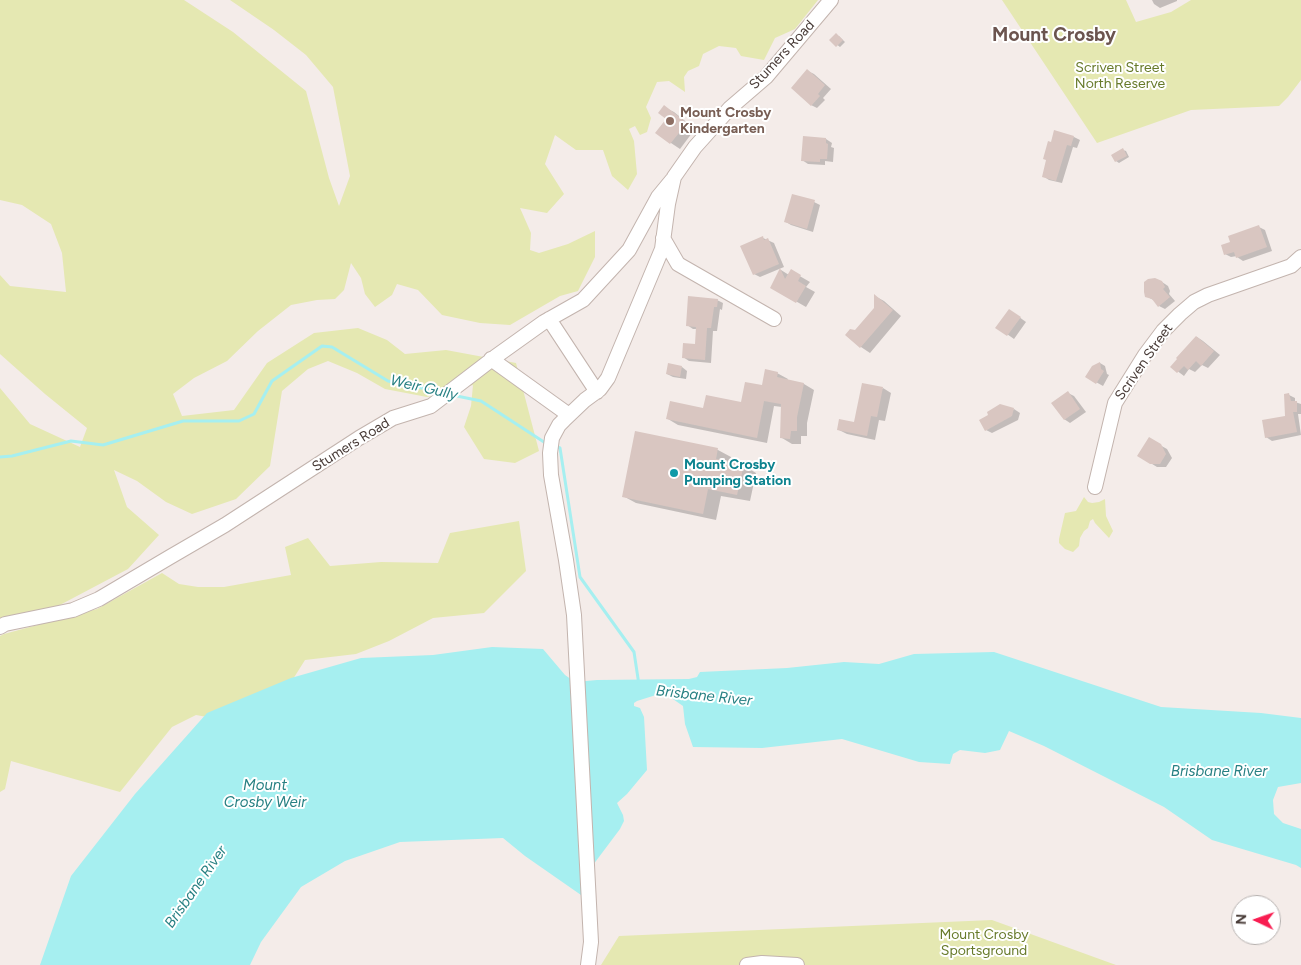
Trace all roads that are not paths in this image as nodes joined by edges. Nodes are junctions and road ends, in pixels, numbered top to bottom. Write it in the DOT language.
graph roads {
  1 [pos="831,0"];
  2 [pos="674,177"];
  3 [pos="663,238"];
  4 [pos="1301,257"];
  5 [pos="549,319"];
  6 [pos="774,320"];
  7 [pos="491,359"];
  8 [pos="598,392"];
  9 [pos="569,415"];
  10 [pos="1095,487"];
  11 [pos="0,627"];
  12 [pos="588,965"];
  13 [pos="747,965"];
  14 [pos="797,965"];
  1 -- 2 [label="street, Stumers Road"];
  2 -- 3 [label="street, Stumers Road"];
  2 -- 5 [label="street, Stumers Road"];
  3 -- 6 [label="street"];
  3 -- 8 [label="street, Stumers Road"];
  4 -- 10 [label="street, Scriven Street"];
  5 -- 7 [label="street, Stumers Road"];
  5 -- 8 [label="street"];
  7 -- 9 [label="street"];
  7 -- 11 [label="street, Stumers Road"];
  8 -- 9 [label="street, Stumers Road"];
  9 -- 12 [label="street, Stumers Road"];
  13 -- 14 [label="street"];
}
